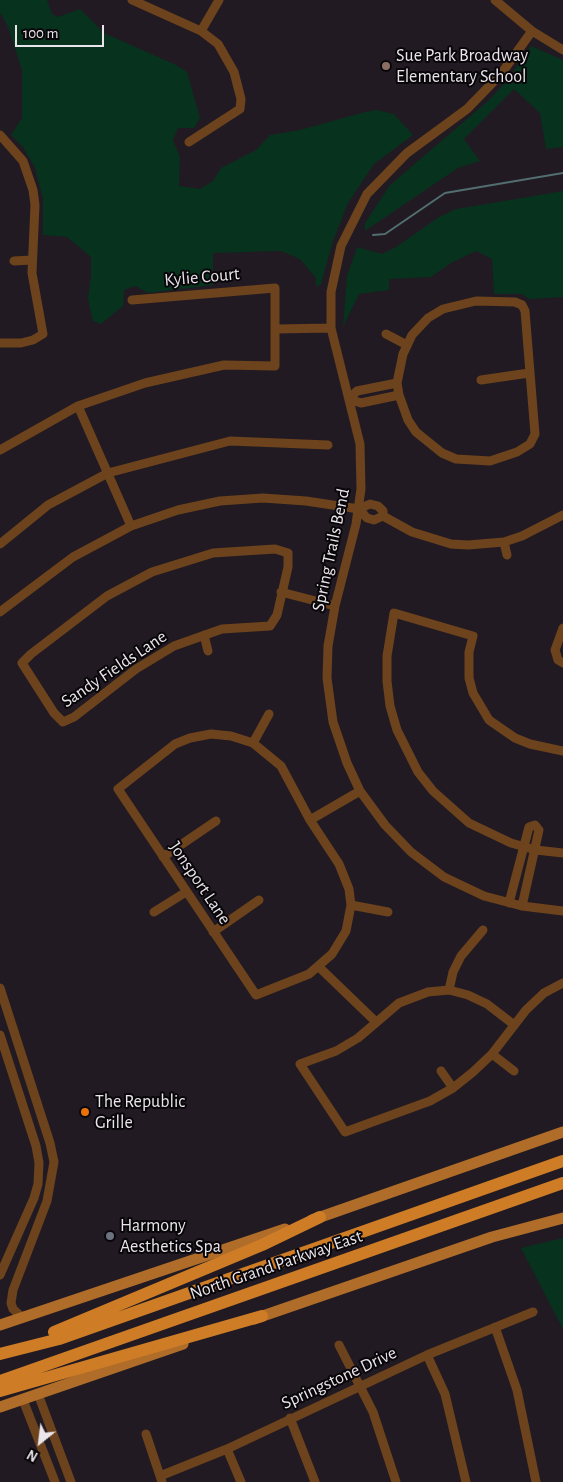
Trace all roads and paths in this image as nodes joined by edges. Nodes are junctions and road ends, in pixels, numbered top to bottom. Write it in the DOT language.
graph roads {
  1 [pos="132,0"];
  2 [pos="219,0"];
  3 [pos="495,0"];
  4 [pos="201,31"];
  5 [pos="532,31"];
  6 [pos="563,50"];
  7 [pos="0,135"];
  8 [pos="188,142"];
  9 [pos="32,260"];
  10 [pos="14,261"];
  11 [pos="132,300"];
  12 [pos="331,328"];
  13 [pos="276,329"];
  14 [pos="386,334"];
  15 [pos="0,343"];
  16 [pos="407,345"];
  17 [pos="529,373"];
  18 [pos="481,380"];
  19 [pos="398,383"];
  20 [pos="378,388"];
  21 [pos="399,395"];
  22 [pos="349,399"];
  23 [pos="380,400"];
  24 [pos="78,406"];
  25 [pos="328,445"];
  26 [pos="0,450"];
  27 [pos="108,472"];
  28 [pos="359,509"];
  29 [pos="563,515"];
  30 [pos="130,526"];
  31 [pos="504,542"];
  32 [pos="0,544"];
  33 [pos="508,555"];
  34 [pos="281,592"];
  35 [pos="335,606"];
  36 [pos="0,612"];
  37 [pos="563,628"];
  38 [pos="204,635"];
  39 [pos="208,651"];
  40 [pos="560,662"];
  41 [pos="269,714"];
  42 [pos="253,743"];
  43 [pos="563,751"];
  44 [pos="360,790"];
  45 [pos="310,820"];
  46 [pos="216,821"];
  47 [pos="524,847"];
  48 [pos="536,850"];
  49 [pos="563,853"];
  50 [pos="163,857"];
  51 [pos="186,892"];
  52 [pos="259,900"];
  53 [pos="510,904"];
  54 [pos="351,905"];
  55 [pos="522,906"];
  56 [pos="563,911"];
  57 [pos="154,912"];
  58 [pos="388,912"];
  59 [pos="483,930"];
  60 [pos="213,932"];
  61 [pos="319,967"];
  62 [pos="563,983"];
  63 [pos="0,988"];
  64 [pos="449,990"];
  65 [pos="376,1022"];
  66 [pos="513,1024"];
  67 [pos="14,1028"];
  68 [pos="0,1034"];
  69 [pos="492,1054"];
  70 [pos="441,1071"];
  71 [pos="514,1071"];
  72 [pos="453,1088"];
  73 [pos="563,1132"];
  74 [pos="563,1161"];
  75 [pos="563,1183"];
  76 [pos="320,1218"];
  77 [pos="563,1218"];
  78 [pos="0,1275"];
  79 [pos="533,1312"];
  80 [pos="262,1316"];
  81 [pos="23,1318"];
  82 [pos="0,1325"];
  83 [pos="495,1328"];
  84 [pos="339,1345"];
  85 [pos="15,1348"];
  86 [pos="0,1354"];
  87 [pos="428,1355"];
  88 [pos="0,1381"];
  89 [pos="359,1386"];
  90 [pos="0,1390"];
  91 [pos="38,1394"];
  92 [pos="23,1400"];
  93 [pos="0,1407"];
  94 [pos="290,1418"];
  95 [pos="146,1434"];
  96 [pos="227,1449"];
  97 [pos="161,1479"];
  98 [pos="56,1482"];
  99 [pos="71,1482"];
  100 [pos="241,1482"];
  101 [pos="315,1482"];
  102 [pos="396,1482"];
  103 [pos="466,1482"];
  104 [pos="536,1482"];
  1 -- 4 [label="street"];
  2 -- 4 [label="street"];
  3 -- 5 [label="street"];
  4 -- 8 [label="street"];
  5 -- 6 [label="street"];
  5 -- 12 [label="street, Spring Trails Bend"];
  7 -- 9 [label="street"];
  9 -- 10 [label="street"];
  9 -- 15 [label="street"];
  11 -- 13 [label="street, Kylie Court"];
  12 -- 13 [label="street"];
  12 -- 22 [label="street, Spring Trails Bend"];
  13 -- 24 [label="street"];
  14 -- 16 [label="street"];
  16 -- 17 [label="street"];
  16 -- 19 [label="street"];
  17 -- 18 [label="street"];
  17 -- 21 [label="street"];
  19 -- 20 [label="street"];
  19 -- 21 [label="street"];
  20 -- 22 [label="street"];
  20 -- 23 [label="street"];
  21 -- 23 [label="street"];
  22 -- 23 [label="street"];
  22 -- 28 [label="street, Spring Trails Bend"];
  24 -- 26 [label="street"];
  24 -- 27 [label="street"];
  25 -- 27 [label="street"];
  27 -- 30 [label="street"];
  27 -- 32 [label="street"];
  28 -- 30 [label="street"];
  28 -- 31 [label="street"];
  28 -- 35 [label="street, Spring Trails Bend"];
  29 -- 31 [label="street"];
  30 -- 36 [label="street"];
  31 -- 33 [label="street"];
  34 -- 35 [label="street"];
  34 -- 38 [label="street, Sandy Fields Lane"];
  34 -- 38 [label="street, Sandy Fields Lane"];
  35 -- 44 [label="street, Spring Trails Bend"];
  37 -- 40 [label="street"];
  38 -- 39 [label="street"];
  41 -- 42 [label="street"];
  42 -- 45 [label="street"];
  42 -- 50 [label="street, Jonsport Lane"];
  43 -- 47 [label="street"];
  44 -- 45 [label="street"];
  44 -- 53 [label="street, Spring Trails Bend"];
  45 -- 54 [label="street"];
  46 -- 50 [label="street"];
  47 -- 48 [label="street"];
  47 -- 48 [label="street"];
  47 -- 53 [label="street"];
  48 -- 49 [label="street"];
  48 -- 55 [label="street"];
  50 -- 51 [label="street, Jonsport Lane"];
  51 -- 57 [label="street"];
  51 -- 60 [label="street, Jonsport Lane"];
  52 -- 60 [label="street"];
  53 -- 55 [label="street, Spring Trails Bend"];
  54 -- 58 [label="street"];
  54 -- 61 [label="street"];
  55 -- 56 [label="street, Spring Trails Bend"];
  59 -- 64 [label="street"];
  60 -- 61 [label="street, Jonsport Lane"];
  61 -- 65 [label="street"];
  62 -- 66 [label="street"];
  63 -- 67 [label="street"];
  64 -- 65 [label="street"];
  64 -- 66 [label="street"];
  65 -- 72 [label="street"];
  66 -- 69 [label="street"];
  67 -- 68 [label="street"];
  67 -- 81 [label="street"];
  68 -- 78 [label="street"];
  69 -- 71 [label="street"];
  69 -- 72 [label="street"];
  70 -- 72 [label="street"];
  73 -- 76 [label="main road, North Grand Parkway East"];
  74 -- 85 [label="highway, North Grand Parkway East"];
  75 -- 88 [label="highway, North Grand Parkway East"];
  76 -- 81 [label="main road, North Grand Parkway East"];
  76 -- 85 [label="highway"];
  77 -- 80 [label="main road"];
  79 -- 83 [label="street, Springstone Drive"];
  80 -- 90 [label="highway"];
  80 -- 91 [label="main road"];
  81 -- 82 [label="main road, North Grand Parkway East"];
  83 -- 87 [label="street, Springstone Drive"];
  83 -- 104 [label="street"];
  84 -- 89 [label="street"];
  85 -- 86 [label="highway, North Grand Parkway East"];
  87 -- 89 [label="street, Springstone Drive"];
  87 -- 103 [label="street"];
  89 -- 94 [label="street, Springstone Drive"];
  89 -- 102 [label="street"];
  91 -- 92 [label="main road"];
  91 -- 99 [label="street"];
  92 -- 93 [label="main road"];
  92 -- 98 [label="street"];
  94 -- 96 [label="street, Springstone Drive"];
  94 -- 101 [label="street"];
  95 -- 97 [label="street"];
  96 -- 97 [label="street, Springstone Drive"];
  96 -- 100 [label="street"];
}
